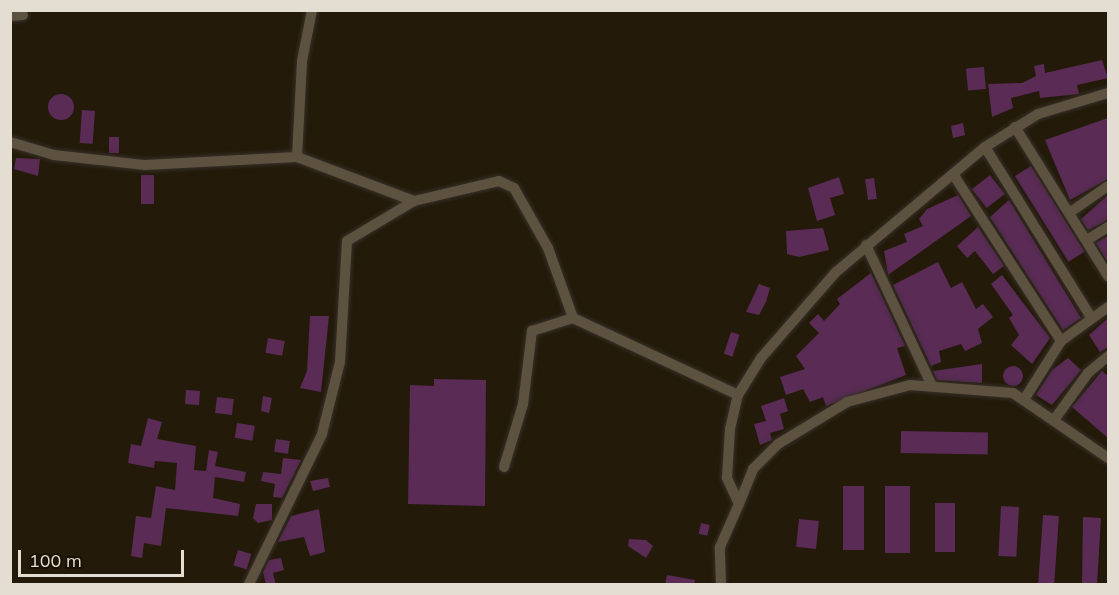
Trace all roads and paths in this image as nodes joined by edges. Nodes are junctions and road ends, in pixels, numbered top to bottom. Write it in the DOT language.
graph roads {
  1 [pos="312,10"];
  2 [pos="23,15"];
  3 [pos="10,16"];
  4 [pos="1108,93"];
  5 [pos="1015,127"];
  6 [pos="10,142"];
  7 [pos="985,147"];
  8 [pos="297,157"];
  9 [pos="953,174"];
  10 [pos="1108,186"];
  11 [pos="414,201"];
  12 [pos="1069,213"];
  13 [pos="1108,227"];
  14 [pos="1087,240"];
  15 [pos="866,245"];
  16 [pos="1107,270"];
  17 [pos="1108,307"];
  18 [pos="1090,316"];
  19 [pos="573,318"];
  20 [pos="1061,341"];
  21 [pos="1108,356"];
  22 [pos="932,386"];
  23 [pos="738,395"];
  24 [pos="1025,398"];
  25 [pos="1054,420"];
  26 [pos="1108,456"];
  27 [pos="504,467"];
  28 [pos="739,504"];
  29 [pos="249,585"];
  30 [pos="721,585"];
  1 -- 8 [label="street"];
  2 -- 3 [label="street"];
  4 -- 5 [label="street"];
  5 -- 7 [label="street"];
  5 -- 12 [label="street"];
  6 -- 8 [label="street"];
  7 -- 9 [label="street"];
  7 -- 18 [label="street"];
  8 -- 11 [label="street"];
  9 -- 15 [label="street"];
  9 -- 20 [label="street"];
  10 -- 12 [label="street"];
  11 -- 19 [label="street"];
  11 -- 29 [label="street"];
  12 -- 14 [label="street"];
  13 -- 14 [label="street"];
  14 -- 16 [label="street"];
  15 -- 22 [label="street"];
  15 -- 23 [label="street"];
  17 -- 18 [label="street"];
  18 -- 20 [label="street"];
  19 -- 23 [label="street"];
  19 -- 27 [label="street"];
  20 -- 24 [label="street"];
  21 -- 25 [label="street"];
  22 -- 24 [label="street"];
  22 -- 28 [label="street"];
  23 -- 28 [label="street"];
  24 -- 25 [label="street"];
  25 -- 26 [label="street"];
  28 -- 30 [label="street"];
}
